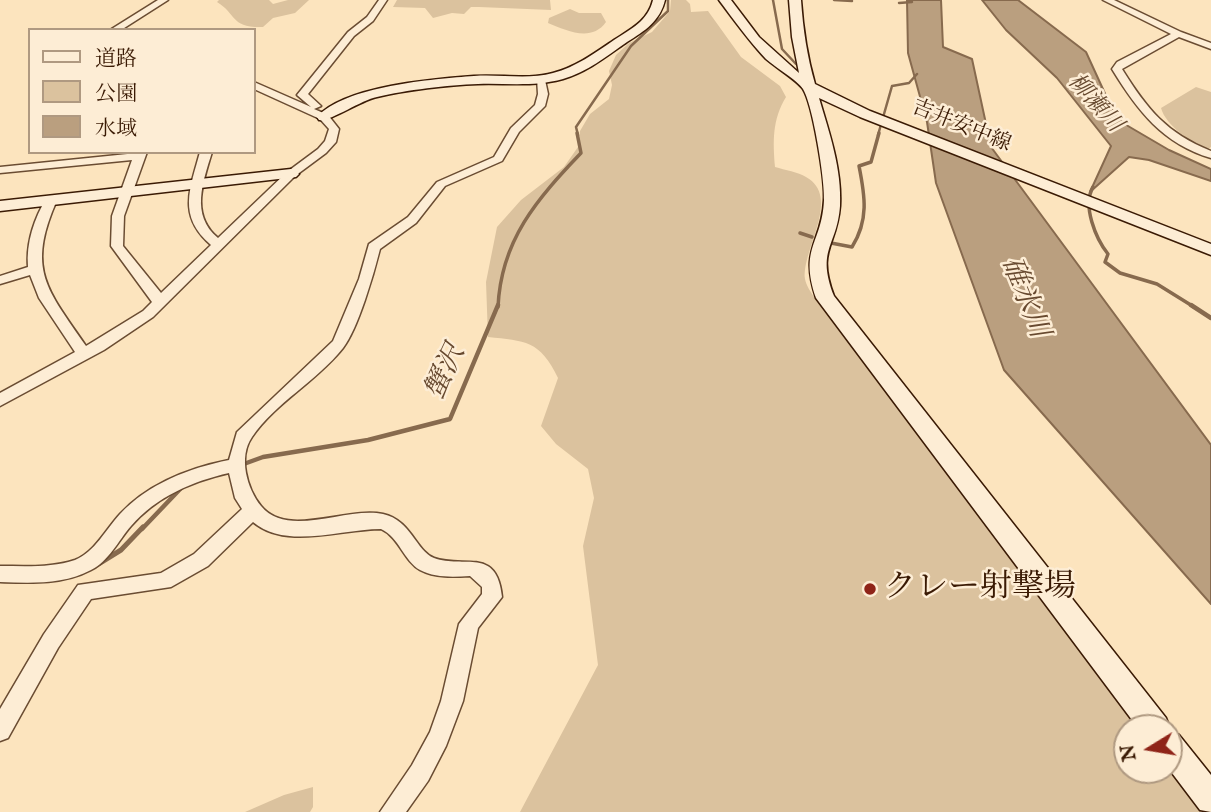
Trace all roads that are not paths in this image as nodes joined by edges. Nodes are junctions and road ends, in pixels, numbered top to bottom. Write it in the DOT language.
graph roads {
  1 [pos="164,0"];
  2 [pos="383,0"];
  3 [pos="659,0"];
  4 [pos="725,0"];
  5 [pos="795,0"];
  6 [pos="1107,0"];
  7 [pos="117,28"];
  8 [pos="1178,34"];
  9 [pos="1211,46"];
  10 [pos="540,80"];
  11 [pos="256,86"];
  12 [pos="811,89"];
  13 [pos="327,115"];
  14 [pos="141,154"];
  15 [pos="206,154"];
  16 [pos="1211,155"];
  17 [pos="0,170"];
  18 [pos="291,174"];
  19 [pos="198,184"];
  20 [pos="127,192"];
  21 [pos="51,200"];
  22 [pos="0,206"];
  23 [pos="218,244"];
  24 [pos="1211,250"];
  25 [pos="34,270"];
  26 [pos="0,280"];
  27 [pos="160,302"];
  28 [pos="84,354"];
  29 [pos="0,400"];
  30 [pos="236,465"];
  31 [pos="253,510"];
  32 [pos="0,575"];
  33 [pos="1145,714"];
  34 [pos="0,730"];
  35 [pos="1183,763"];
  36 [pos="1211,799"];
  37 [pos="392,812"];
  1 -- 7 [label="street"];
  2 -- 13 [label="street"];
  3 -- 10 [label="street"];
  4 -- 12 [label="street, 吉井安中線"];
  5 -- 12 [label="street"];
  6 -- 8 [label="street"];
  8 -- 9 [label="street"];
  8 -- 16 [label="street"];
  10 -- 13 [label="street"];
  10 -- 30 [label="street"];
  11 -- 13 [label="street"];
  12 -- 24 [label="street, 吉井安中線"];
  12 -- 33 [label="street"];
  13 -- 18 [label="street"];
  14 -- 17 [label="street"];
  14 -- 20 [label="street"];
  15 -- 19 [label="street"];
  18 -- 19 [label="street"];
  18 -- 23 [label="street"];
  19 -- 20 [label="street"];
  19 -- 23 [label="street"];
  20 -- 21 [label="street"];
  20 -- 27 [label="street"];
  21 -- 22 [label="street"];
  21 -- 25 [label="street"];
  23 -- 27 [label="street"];
  25 -- 26 [label="street"];
  25 -- 28 [label="street"];
  27 -- 28 [label="street"];
  28 -- 29 [label="street"];
  30 -- 31 [label="street"];
  30 -- 32 [label="street"];
  31 -- 34 [label="street"];
  31 -- 37 [label="street"];
  35 -- 36 [label="street"];
}
